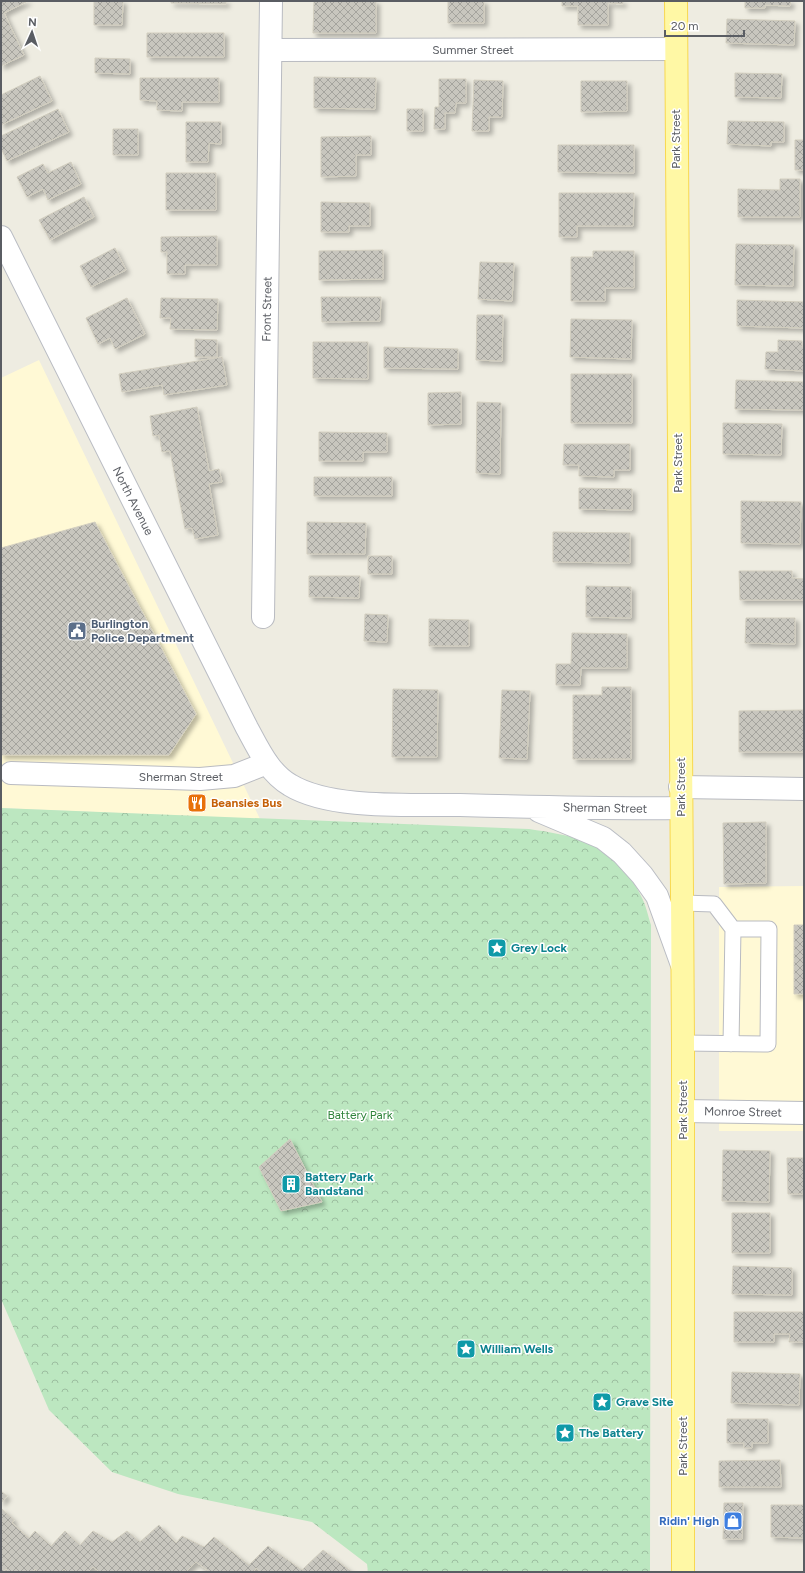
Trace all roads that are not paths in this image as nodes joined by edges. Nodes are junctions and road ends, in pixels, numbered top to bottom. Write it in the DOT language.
graph roads {
  1 [pos="271,1"];
  2 [pos="676,1"];
  3 [pos="676,49"];
  4 [pos="271,50"];
  5 [pos="1,237"];
  6 [pos="263,617"];
  7 [pos="267,763"];
  8 [pos="11,773"];
  9 [pos="804,789"];
  10 [pos="681,798"];
  11 [pos="529,807"];
  12 [pos="682,903"];
  13 [pos="733,929"];
  14 [pos="682,967"];
  15 [pos="683,1043"];
  16 [pos="731,1044"];
  17 [pos="683,1111"];
  18 [pos="804,1113"];
  19 [pos="683,1572"];
  1 -- 4 [label="street, Front Street"];
  2 -- 3 [label="main road, Park Street"];
  3 -- 4 [label="street, Summer Street"];
  3 -- 10 [label="main road, Park Street"];
  4 -- 6 [label="street, Front Street"];
  5 -- 7 [label="street, North Avenue"];
  7 -- 8 [label="street, Sherman Street"];
  7 -- 11 [label="street, Sherman Street"];
  9 -- 10 [label="street, Sherman Street"];
  10 -- 11 [label="street, Sherman Street"];
  10 -- 12 [label="main road, Park Street"];
  11 -- 14 [label="street, Sherman Street"];
  12 -- 13 [label="lane"];
  12 -- 14 [label="main road, Park Street"];
  13 -- 16 [label="lane"];
  13 -- 16 [label="lane"];
  14 -- 15 [label="main road, Park Street"];
  15 -- 16 [label="lane"];
  15 -- 17 [label="main road, Park Street"];
  17 -- 18 [label="street, Monroe Street"];
  17 -- 19 [label="main road, Park Street"];
}
